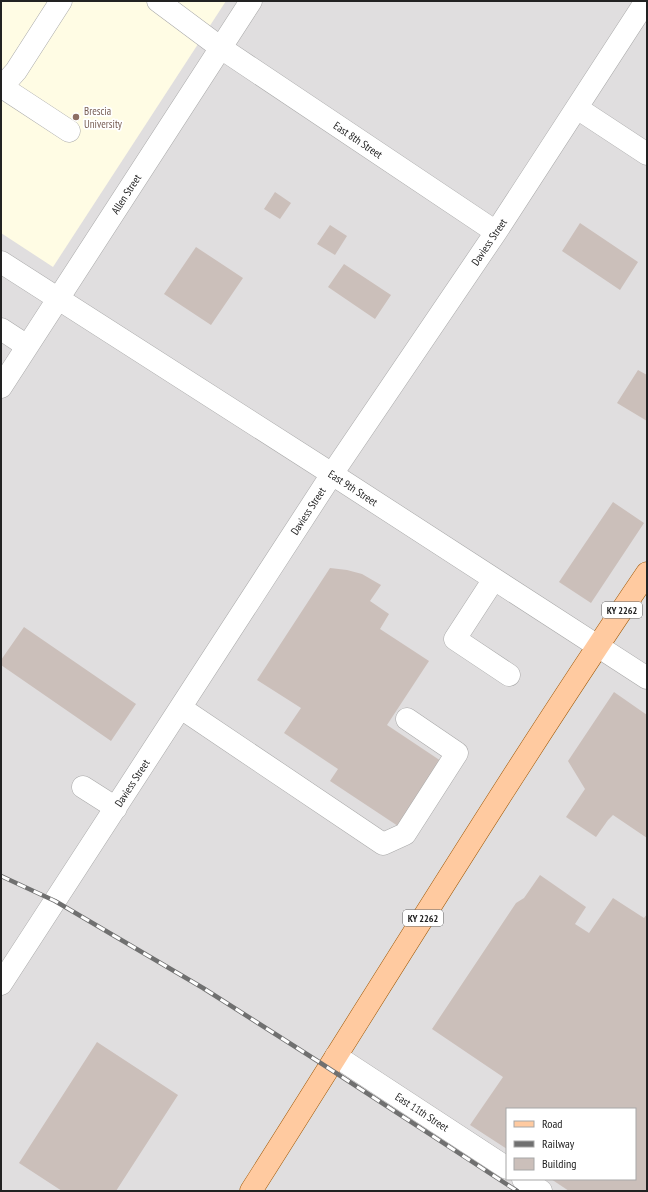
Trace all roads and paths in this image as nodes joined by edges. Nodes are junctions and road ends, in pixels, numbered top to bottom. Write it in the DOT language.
graph roads {
  1 [pos="61,1"];
  2 [pos="158,1"];
  3 [pos="251,1"];
  4 [pos="646,1"];
  5 [pos="221,48"];
  6 [pos="1,88"];
  7 [pos="577,108"];
  8 [pos="69,131"];
  9 [pos="647,154"];
  10 [pos="496,232"];
  11 [pos="1,262"];
  12 [pos="58,299"];
  13 [pos="1,329"];
  14 [pos="28,346"];
  15 [pos="1,387"];
  16 [pos="332,474"];
  17 [pos="647,573"];
  18 [pos="494,579"];
  19 [pos="598,646"];
  20 [pos="509,675"];
  21 [pos="647,678"];
  22 [pos="181,708"];
  23 [pos="407,719"];
  24 [pos="83,787"];
  25 [pos="116,808"];
  26 [pos="1,984"];
  27 [pos="336,1056"];
  28 [pos="506,1167"];
  29 [pos="525,1180"];
  30 [pos="251,1191"];
  31 [pos="542,1191"];
  1 -- 6 [label="street"];
  2 -- 5 [label="street, East 8th Street"];
  3 -- 5 [label="street, Allen Street"];
  4 -- 7 [label="street, Daviess Street"];
  5 -- 10 [label="street, East 8th Street"];
  5 -- 12 [label="street, Allen Street"];
  6 -- 8 [label="street"];
  7 -- 9 [label="street"];
  7 -- 10 [label="street, Daviess Street"];
  10 -- 16 [label="street, Daviess Street"];
  11 -- 12 [label="street, East 9th Street"];
  12 -- 14 [label="street, Allen Street"];
  12 -- 16 [label="street, East 9th Street"];
  13 -- 14 [label="street"];
  14 -- 15 [label="street, Allen Street"];
  16 -- 18 [label="street, East 9th Street"];
  16 -- 22 [label="street, Daviess Street"];
  17 -- 19 [label="main road, KY 2262"];
  18 -- 19 [label="street, East 9th Street"];
  18 -- 20 [label="street"];
  19 -- 21 [label="street, East 9th Street"];
  19 -- 27 [label="main road, KY 2262"];
  22 -- 23 [label="street"];
  22 -- 25 [label="street, Daviess Street"];
  24 -- 25 [label="street"];
  25 -- 26 [label="street, Daviess Street"];
  27 -- 28 [label="street, East 11th Street"];
  27 -- 30 [label="main road, KY 2262"];
  29 -- 31 [label="street"];
}
